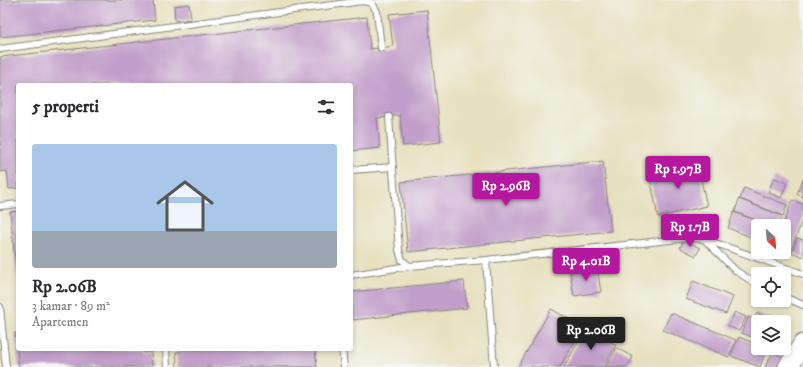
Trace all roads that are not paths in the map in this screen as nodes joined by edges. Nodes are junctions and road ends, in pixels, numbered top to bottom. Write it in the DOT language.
graph roads {
  1 [pos="381,48"];
  2 [pos="0,49"];
  3 [pos="389,116"];
  4 [pos="393,167"];
  5 [pos="353,170"];
  6 [pos="16,204"];
  7 [pos="0,206"];
  8 [pos="704,240"];
  9 [pos="486,260"];
  10 [pos="409,266"];
  11 [pos="803,274"];
  12 [pos="353,275"];
  13 [pos="751,281"];
  14 [pos="791,300"];
  15 [pos="803,305"];
  16 [pos="0,307"];
  17 [pos="803,344"];
  18 [pos="166,351"];
  19 [pos="342,351"];
  20 [pos="6,367"];
  21 [pos="167,367"];
  22 [pos="344,367"];
  23 [pos="494,367"];
  24 [pos="788,367"];
  1 -- 2 [label="lane"];
  3 -- 4 [label="lane"];
  4 -- 5 [label="lane"];
  4 -- 10 [label="lane"];
  6 -- 7 [label="lane"];
  8 -- 9 [label="lane"];
  8 -- 11 [label="lane"];
  8 -- 13 [label="lane"];
  9 -- 10 [label="lane"];
  9 -- 23 [label="lane"];
  10 -- 12 [label="lane"];
  14 -- 15 [label="lane"];
  16 -- 20 [label="lane"];
  17 -- 24 [label="main road"];
  18 -- 21 [label="lane"];
  19 -- 22 [label="lane"];
}
